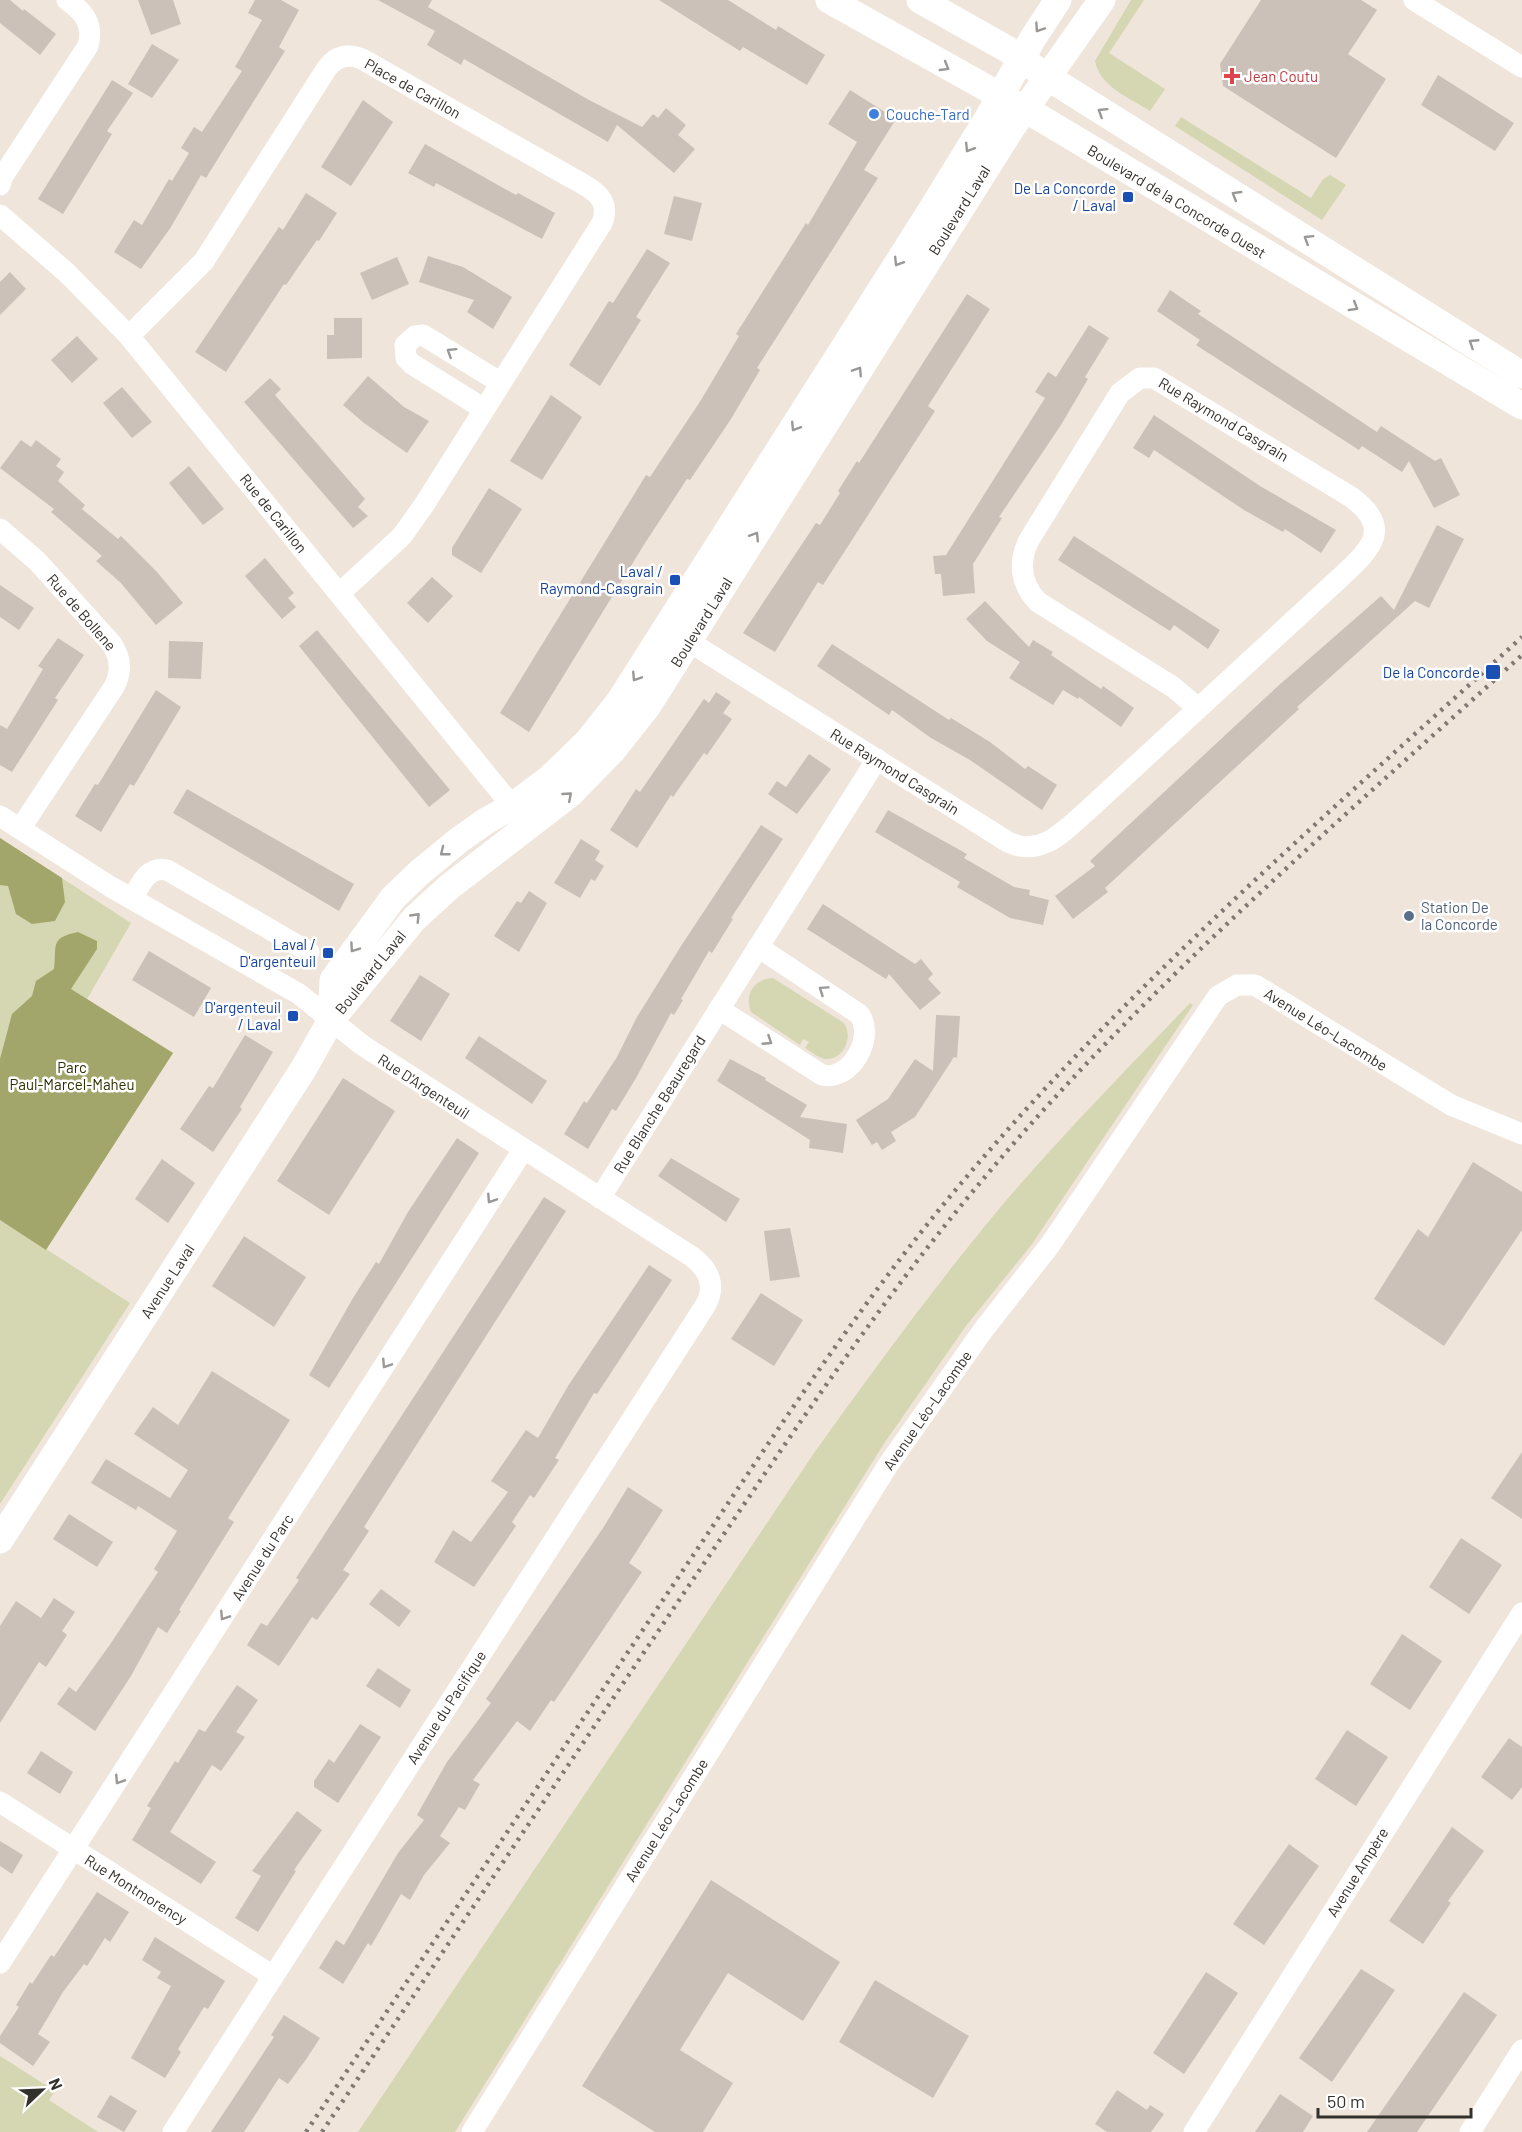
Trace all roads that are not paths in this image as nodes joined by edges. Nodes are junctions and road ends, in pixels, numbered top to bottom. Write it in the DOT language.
graph roads {
  1 [pos="67,0"];
  2 [pos="830,0"];
  3 [pos="920,0"];
  4 [pos="1058,0"];
  5 [pos="1102,0"];
  6 [pos="1414,0"];
  7 [pos="1021,58"];
  8 [pos="1522,67"];
  9 [pos="1049,78"];
  10 [pos="999,98"];
  11 [pos="1024,109"];
  12 [pos="0,185"];
  13 [pos="0,215"];
  14 [pos="129,336"];
  15 [pos="1522,375"];
  16 [pos="501,383"];
  17 [pos="1522,406"];
  18 [pos="484,409"];
  19 [pos="0,529"];
  20 [pos="340,593"];
  21 [pos="678,635"];
  22 [pos="1198,708"];
  23 [pos="877,759"];
  24 [pos="0,816"];
  25 [pos="521,817"];
  26 [pos="20,829"];
  27 [pos="132,899"];
  28 [pos="759,947"];
  29 [pos="309,952"];
  30 [pos="719,1009"];
  31 [pos="331,1020"];
  32 [pos="1522,1134"];
  33 [pos="523,1150"];
  34 [pos="600,1198"];
  35 [pos="710,1279"];
  36 [pos="0,1540"];
  37 [pos="1522,1613"];
  38 [pos="0,1802"];
  39 [pos="74,1849"];
  40 [pos="0,1964"];
  41 [pos="273,1976"];
  42 [pos="1522,2050"];
  43 [pos="173,2132"];
  44 [pos="472,2132"];
  45 [pos="1194,2132"];
  46 [pos="1470,2132"];
  1 -- 12 [label="street"];
  2 -- 10 [label="street, Boulevard de la Concorde Ouest, one-way"];
  3 -- 7 [label="street"];
  4 -- 7 [label="street, Boulevard Laval, one-way"];
  5 -- 9 [label="street, Boulevard Laval"];
  6 -- 8 [label="street"];
  7 -- 9 [label="street"];
  7 -- 10 [label="street, Boulevard Laval"];
  9 -- 11 [label="street, Boulevard Laval"];
  15 -- 9 [label="street, one-way"];
  10 -- 11 [label="street, Boulevard de la Concorde Ouest"];
  10 -- 21 [label="street, Boulevard Laval, one-way"];
  11 -- 17 [label="street, Boulevard de la Concorde Ouest, one-way"];
  21 -- 11 [label="street, Boulevard Laval, one-way"];
  13 -- 14 [label="street, Rue de Carillon"];
  14 -- 16 [label="street, Place de Carillon"];
  14 -- 20 [label="street, Rue de Carillon"];
  16 -- 18 [label="street, Place de Carillon"];
  16 -- 18 [label="street, one-way"];
  18 -- 20 [label="street, Place de Carillon"];
  19 -- 26 [label="street, Rue de Bollene"];
  20 -- 25 [label="street, Rue de Carillon"];
  21 -- 23 [label="street, Rue Raymond Casgrain"];
  21 -- 25 [label="street, Boulevard Laval"];
  22 -- 22 [label="street, Rue Raymond Casgrain"];
  22 -- 23 [label="street, Rue Raymond Casgrain"];
  23 -- 28 [label="street, Rue Blanche Beauregard"];
  24 -- 26 [label="street, Rue D'Argenteuil"];
  25 -- 31 [label="street, Boulevard Laval"];
  26 -- 27 [label="street, Rue D'Argenteuil"];
  27 -- 29 [label="street"];
  27 -- 31 [label="street, Rue D'Argenteuil"];
  28 -- 30 [label="street, Rue Blanche Beauregard"];
  30 -- 28 [label="street, one-way"];
  30 -- 34 [label="street, Rue Blanche Beauregard"];
  31 -- 33 [label="street, Rue D'Argenteuil"];
  31 -- 36 [label="street, Avenue Laval"];
  32 -- 44 [label="street, Avenue Léo-Lacombe"];
  33 -- 34 [label="street, Rue D'Argenteuil"];
  33 -- 39 [label="street, Avenue du Parc, one-way"];
  34 -- 35 [label="street, Rue D'Argenteuil"];
  35 -- 41 [label="street, Avenue du Pacifique"];
  37 -- 45 [label="street, Avenue Ampère"];
  38 -- 39 [label="street, Rue Montmorency"];
  39 -- 40 [label="street, Avenue du Parc"];
  39 -- 41 [label="street, Rue Montmorency"];
  41 -- 43 [label="street, Avenue du Pacifique"];
  42 -- 46 [label="street"];
}
